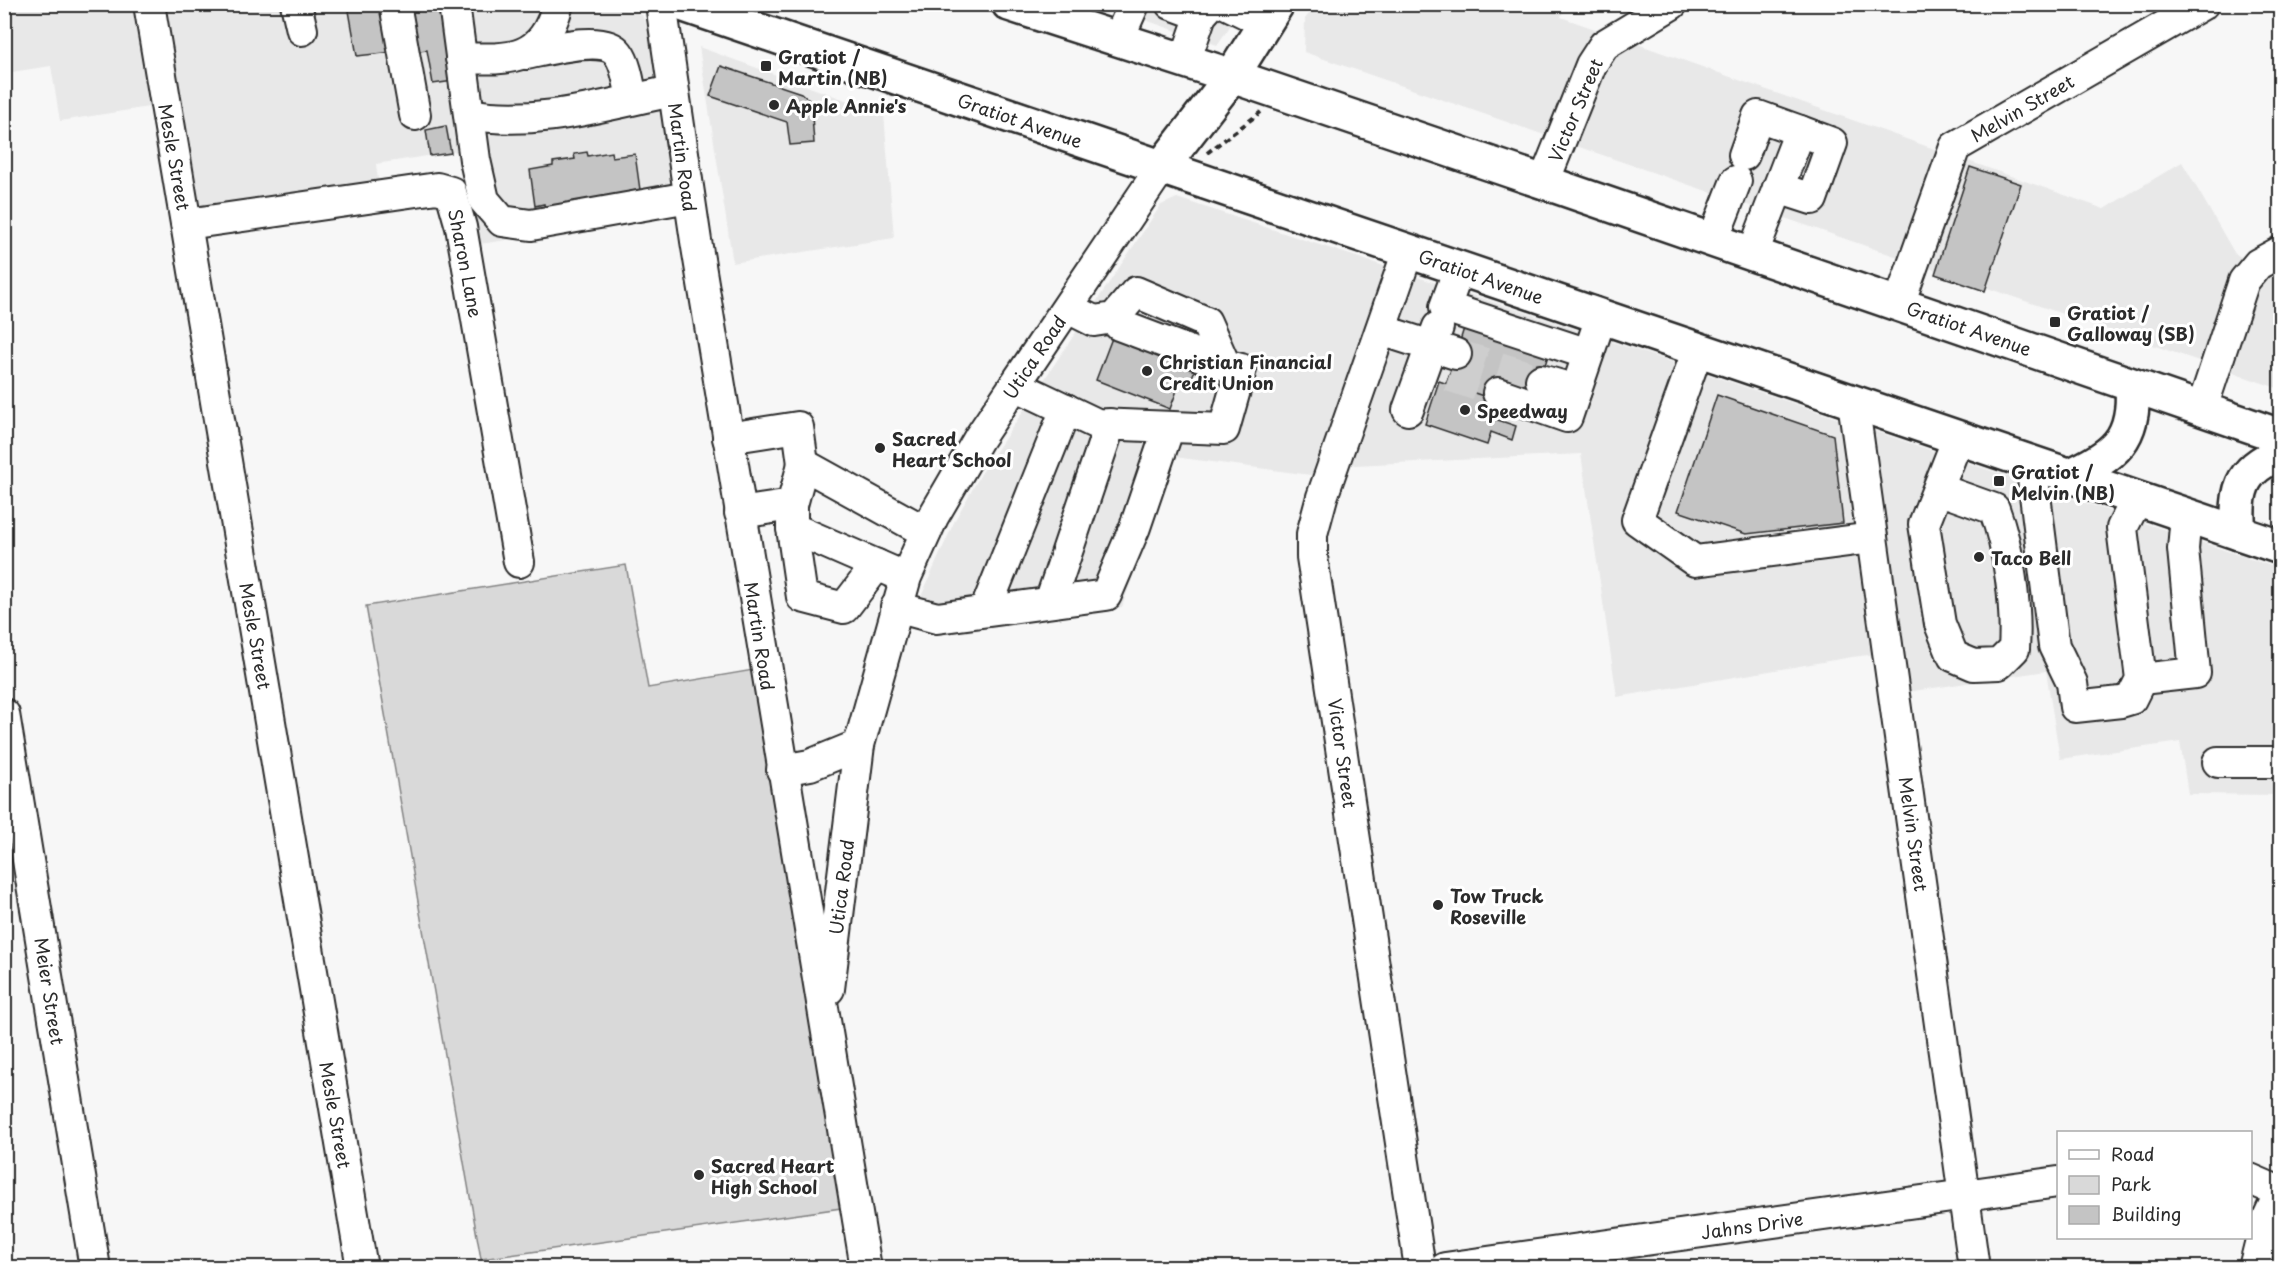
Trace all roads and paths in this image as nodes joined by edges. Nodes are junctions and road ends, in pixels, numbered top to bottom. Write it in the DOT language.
graph roads {
  1 [pos="149,4"];
  2 [pos="395,4"];
  3 [pos="454,4"];
  4 [pos="558,4"];
  5 [pos="661,4"];
  6 [pos="681,4"];
  7 [pos="770,4"];
  8 [pos="1009,4"];
  9 [pos="1134,4"];
  10 [pos="1171,4"];
  11 [pos="1672,4"];
  12 [pos="2203,4"];
  13 [pos="1213,8"];
  14 [pos="1272,14"];
  15 [pos="1077,16"];
  16 [pos="776,36"];
  17 [pos="1118,40"];
  18 [pos="526,54"];
  19 [pos="461,58"];
  20 [pos="1185,61"];
  21 [pos="1232,76"];
  22 [pos="674,91"];
  23 [pos="632,99"];
  24 [pos="1264,110"];
  25 [pos="469,114"];
  26 [pos="415,115"];
  27 [pos="1204,158"];
  28 [pos="1161,168"];
  29 [pos="1737,176"];
  30 [pos="1544,182"];
  31 [pos="689,197"];
  32 [pos="1775,197"];
  33 [pos="187,224"];
  34 [pos="1713,240"];
  35 [pos="1408,251"];
  36 [pos="2280,252"];
  37 [pos="1753,254"];
  38 [pos="1459,269"];
  39 [pos="1899,304"];
  40 [pos="1445,307"];
  41 [pos="1068,308"];
  42 [pos="1601,317"];
  43 [pos="1381,330"];
  44 [pos="1698,349"];
  45 [pos="1588,354"];
  46 [pos="1440,361"];
  47 [pos="1541,380"];
  48 [pos="1015,385"];
  49 [pos="2132,386"];
  50 [pos="1576,390"];
  51 [pos="1498,393"];
  52 [pos="1852,401"];
  53 [pos="2202,408"];
  54 [pos="1066,410"];
  55 [pos="1408,410"];
  56 [pos="1110,424"];
  57 [pos="1169,427"];
  58 [pos="2280,435"];
  59 [pos="728,438"];
  60 [pos="1958,438"];
  61 [pos="2280,454"];
  62 [pos="2031,463"];
  63 [pos="803,464"];
  64 [pos="2069,476"];
  65 [pos="1938,489"];
  66 [pos="2137,499"];
  67 [pos="740,513"];
  68 [pos="2186,515"];
  69 [pos="792,516"];
  70 [pos="926,532"];
  71 [pos="2239,533"];
  72 [pos="1872,538"];
  73 [pos="2280,547"];
  74 [pos="796,559"];
  75 [pos="519,562"];
  76 [pos="877,565"];
  77 [pos="749,567"];
  78 [pos="906,577"];
  79 [pos="1050,602"];
  80 [pos="896,607"];
  81 [pos="985,611"];
  82 [pos="2141,679"];
  83 [pos="4,714"];
  84 [pos="859,745"];
  85 [pos="2218,762"];
  86 [pos="2280,762"];
  87 [pos="782,770"];
  88 [pos="825,1030"];
  89 [pos="2252,1180"];
  90 [pos="2057,1182"];
  91 [pos="2280,1192"];
  92 [pos="1965,1196"];
  93 [pos="95,1268"];
  94 [pos="362,1268"];
  95 [pos="866,1268"];
  96 [pos="1420,1268"];
  97 [pos="1445,1268"];
  98 [pos="1974,1268"];
  99 [pos="2254,1268"];
  1 -- 33 [label="street, Mesle Street"];
  2 -- 26 [label="street"];
  3 -- 19 [label="street"];
  4 -- 18 [label="street"];
  5 -- 22 [label="street, Martin Road"];
  6 -- 16 [label="main road, Gratiot Avenue"];
  7 -- 16 [label="main road"];
  8 -- 15 [label="main road, Gratiot Avenue"];
  9 -- 17 [label="street"];
  10 -- 13 [label="street"];
  11 -- 30 [label="street, Victor Street"];
  12 -- 39 [label="street, Melvin Street"];
  13 -- 14 [label="street"];
  13 -- 20 [label="street"];
  14 -- 21 [label="main road, Utica Road"];
  15 -- 17 [label="main road, Gratiot Avenue"];
  16 -- 28 [label="main road, Gratiot Avenue"];
  17 -- 20 [label="main road, Gratiot Avenue"];
  18 -- 19 [label="street"];
  18 -- 23 [label="street"];
  19 -- 25 [label="street"];
  20 -- 21 [label="main road, Gratiot Avenue"];
  21 -- 28 [label="main road, Utica Road"];
  21 -- 30 [label="main road, Gratiot Avenue"];
  22 -- 23 [label="street"];
  22 -- 31 [label="street, Martin Road"];
  23 -- 25 [label="street"];
  24 -- 27 [label="path"];
  25 -- 31 [label="street"];
  28 -- 35 [label="main road, Gratiot Avenue"];
  28 -- 41 [label="street, Utica Road"];
  29 -- 32 [label="street"];
  29 -- 32 [label="street"];
  29 -- 34 [label="street"];
  30 -- 34 [label="main road, Gratiot Avenue"];
  31 -- 59 [label="street, Martin Road"];
  32 -- 37 [label="street"];
  33 -- 75 [label="street, Sharon Lane"];
  33 -- 94 [label="street, Mesle Street"];
  34 -- 37 [label="main road, Gratiot Avenue"];
  35 -- 38 [label="main road, Gratiot Avenue"];
  35 -- 43 [label="street, Victor Street"];
  36 -- 53 [label="street"];
  37 -- 39 [label="main road, Gratiot Avenue"];
  38 -- 40 [label="street"];
  38 -- 42 [label="main road, Gratiot Avenue"];
  39 -- 49 [label="main road, Gratiot Avenue"];
  40 -- 45 [label="street"];
  40 -- 46 [label="street"];
  41 -- 48 [label="street, Utica Road"];
  41 -- 57 [label="street"];
  42 -- 44 [label="main road, Gratiot Avenue"];
  42 -- 45 [label="street"];
  43 -- 46 [label="street"];
  43 -- 96 [label="street, Victor Street"];
  44 -- 52 [label="main road, Gratiot Avenue"];
  44 -- 72 [label="street"];
  45 -- 50 [label="street"];
  46 -- 55 [label="street"];
  47 -- 50 [label="street"];
  48 -- 54 [label="street"];
  48 -- 70 [label="street, Utica Road"];
  49 -- 53 [label="main road, Gratiot Avenue"];
  49 -- 64 [label="main road"];
  50 -- 51 [label="street"];
  52 -- 60 [label="main road, Gratiot Avenue"];
  52 -- 72 [label="street, Melvin Street"];
  53 -- 58 [label="main road, Gratiot Avenue"];
  54 -- 56 [label="street"];
  54 -- 81 [label="street"];
  56 -- 57 [label="street"];
  56 -- 79 [label="street"];
  57 -- 79 [label="street"];
  59 -- 63 [label="street"];
  59 -- 67 [label="street, Martin Road"];
  60 -- 62 [label="main road, Gratiot Avenue"];
  60 -- 65 [label="street"];
  61 -- 71 [label="main road"];
  62 -- 64 [label="main road, Gratiot Avenue"];
  62 -- 82 [label="street"];
  63 -- 69 [label="street"];
  63 -- 70 [label="street"];
  64 -- 66 [label="main road, Gratiot Avenue"];
  65 -- 65 [label="street"];
  66 -- 68 [label="main road, Gratiot Avenue"];
  66 -- 82 [label="street"];
  67 -- 69 [label="street"];
  67 -- 77 [label="street, Martin Road"];
  68 -- 71 [label="main road, Gratiot Avenue"];
  68 -- 82 [label="street"];
  69 -- 74 [label="street"];
  69 -- 76 [label="street"];
  70 -- 78 [label="street, Utica Road"];
  71 -- 73 [label="main road, Gratiot Avenue"];
  72 -- 92 [label="street, Melvin Street"];
  74 -- 76 [label="street"];
  74 -- 77 [label="street"];
  76 -- 78 [label="street"];
  77 -- 87 [label="street, Martin Road"];
  78 -- 80 [label="street, Utica Road"];
  79 -- 81 [label="street"];
  80 -- 81 [label="street"];
  80 -- 84 [label="street, Utica Road"];
  83 -- 93 [label="street, Meier Street"];
  84 -- 87 [label="street"];
  84 -- 88 [label="street, Utica Road"];
  85 -- 86 [label="street"];
  87 -- 88 [label="street, Martin Road"];
  88 -- 95 [label="street, Martin Road"];
  89 -- 91 [label="street"];
  90 -- 92 [label="street, Jahns Drive"];
  91 -- 99 [label="street"];
  92 -- 97 [label="street, Jahns Drive"];
  92 -- 98 [label="street, Melvin Street"];
}
